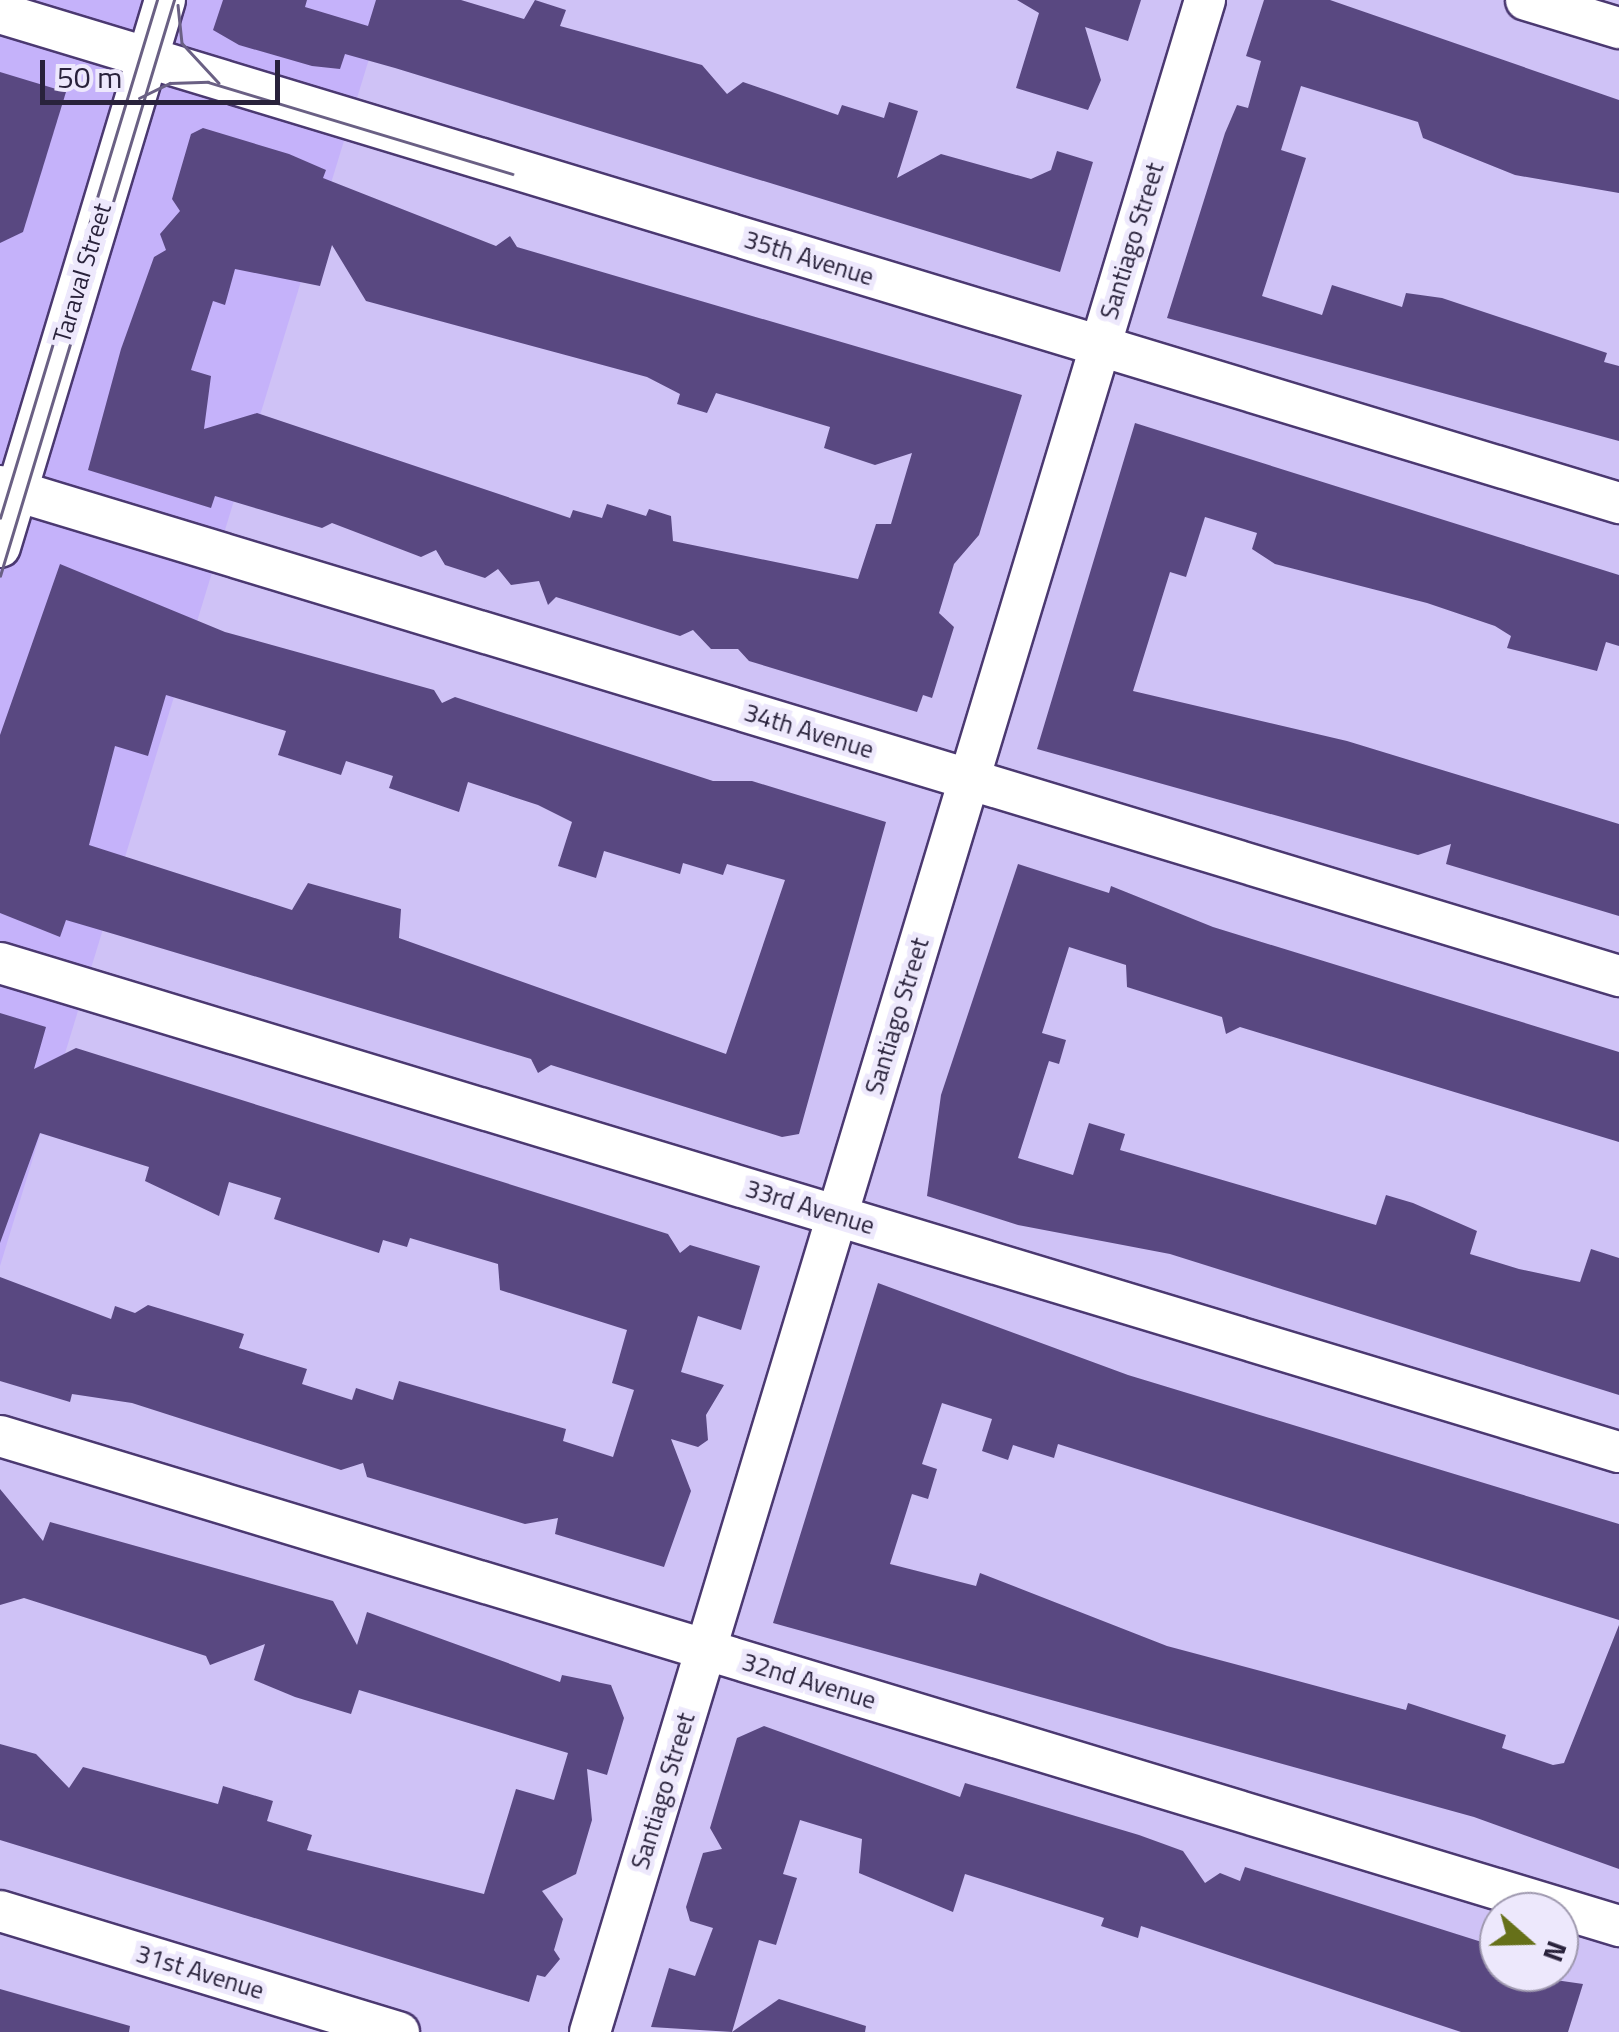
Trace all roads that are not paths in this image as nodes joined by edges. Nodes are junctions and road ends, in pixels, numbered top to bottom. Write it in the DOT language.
graph roads {
  1 [pos="165,0"];
  2 [pos="1204,0"];
  3 [pos="1526,0"];
  4 [pos="0,13"];
  5 [pos="1619,28"];
  6 [pos="148,58"];
  7 [pos="1100,346"];
  8 [pos="8,488"];
  9 [pos="1619,502"];
  10 [pos="0,547"];
  11 [pos="969,779"];
  12 [pos="0,963"];
  13 [pos="1619,976"];
  14 [pos="837,1216"];
  15 [pos="0,1436"];
  16 [pos="1619,1452"];
  17 [pos="706,1650"];
  18 [pos="0,1912"];
  19 [pos="1619,1926"];
  20 [pos="399,2032"];
  21 [pos="590,2032"];
  1 -- 6 [label="street, Taraval Street"];
  2 -- 7 [label="street, Santiago Street"];
  3 -- 5 [label="street"];
  4 -- 6 [label="street, 35th Avenue"];
  6 -- 7 [label="street, 35th Avenue"];
  6 -- 8 [label="street, Taraval Street"];
  7 -- 9 [label="street, 35th Avenue"];
  7 -- 11 [label="street, Santiago Street"];
  8 -- 10 [label="street, Taraval Street"];
  8 -- 11 [label="street, 34th Avenue"];
  11 -- 13 [label="street, 34th Avenue"];
  11 -- 14 [label="street, Santiago Street"];
  12 -- 14 [label="street, 33rd Avenue"];
  14 -- 16 [label="street, 33rd Avenue"];
  14 -- 17 [label="street, Santiago Street"];
  15 -- 17 [label="street, 32nd Avenue"];
  17 -- 19 [label="street, 32nd Avenue"];
  17 -- 21 [label="street, Santiago Street"];
  18 -- 20 [label="street, 31st Avenue"];
}
